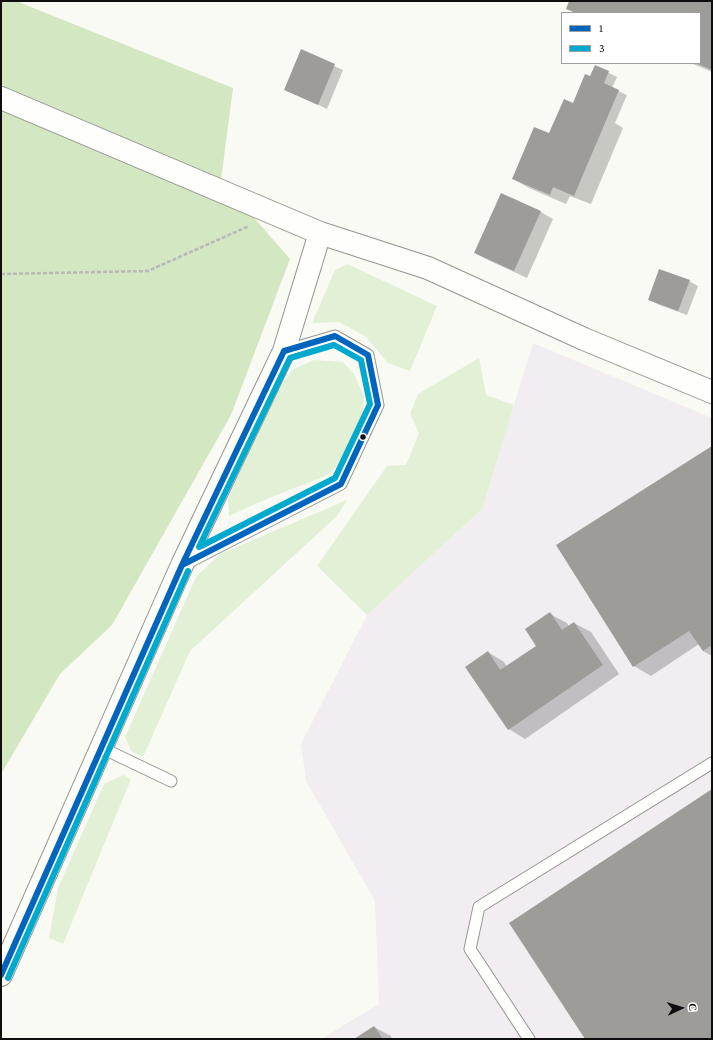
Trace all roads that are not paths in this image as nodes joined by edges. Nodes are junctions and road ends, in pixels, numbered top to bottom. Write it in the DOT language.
graph roads {
  1 [pos="1,98"];
  2 [pos="320,233"];
  3 [pos="284,351"];
  4 [pos="712,392"];
  5 [pos="182,565"];
  6 [pos="102,748"];
  7 [pos="712,763"];
  8 [pos="171,781"];
  9 [pos="1,975"];
  10 [pos="529,1039"];
  1 -- 2 [label="street"];
  2 -- 3 [label="street"];
  2 -- 4 [label="street"];
  3 -- 5 [label="street"];
  3 -- 5 [label="lane"];
  5 -- 6 [label="street"];
  6 -- 8 [label="lane"];
  6 -- 9 [label="street"];
  7 -- 10 [label="lane"];
}
